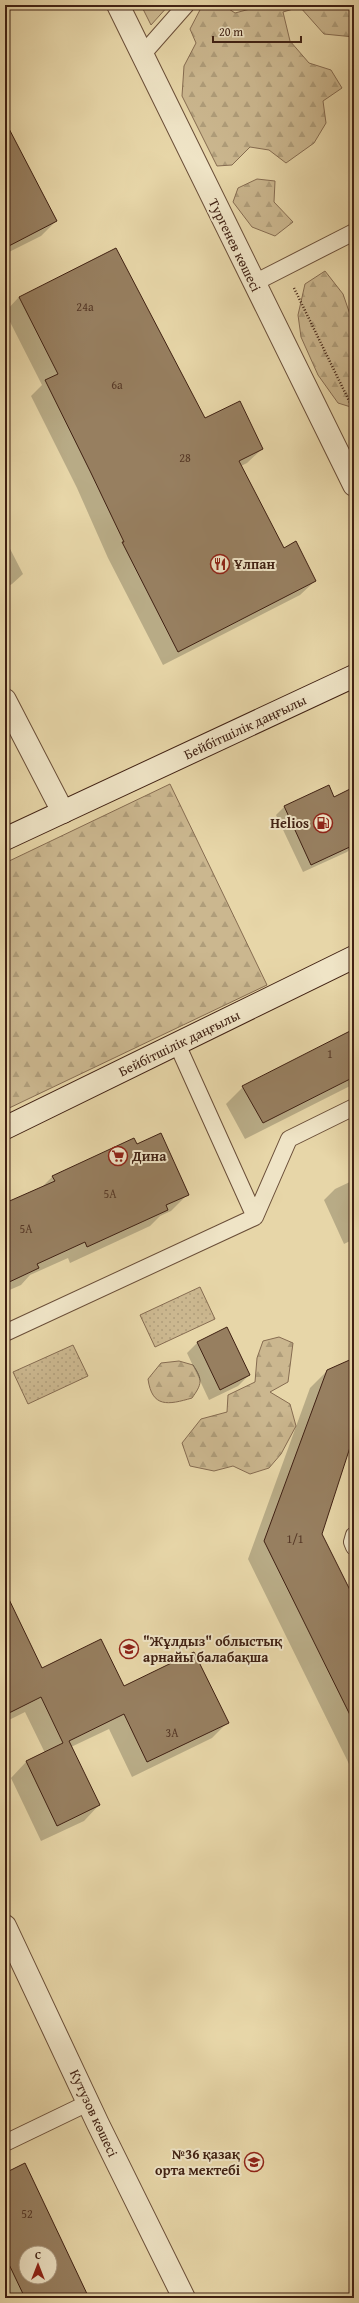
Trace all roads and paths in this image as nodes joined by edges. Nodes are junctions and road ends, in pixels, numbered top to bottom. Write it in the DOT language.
graph roads {
  1 [pos="118,5"];
  2 [pos="186,5"];
  3 [pos="142,55"];
  4 [pos="352,238"];
  5 [pos="284,268"];
  6 [pos="254,283"];
  7 [pos="354,411"];
  8 [pos="354,485"];
  9 [pos="354,676"];
  10 [pos="5,700"];
  11 [pos="63,812"];
  12 [pos="5,839"];
  13 [pos="354,957"];
  14 [pos="177,1044"];
  15 [pos="354,1107"];
  16 [pos="5,1128"];
  17 [pos="255,1217"];
  18 [pos="5,1333"];
  19 [pos="354,1535"];
  20 [pos="354,1547"];
  21 [pos="5,1926"];
  22 [pos="88,2103"];
  23 [pos="5,2143"];
  24 [pos="184,2298"];
  1 -- 3 [label="street, Тургенев көшесі"];
  2 -- 3 [label="lane"];
  3 -- 6 [label="street, Тургенев көшесі"];
  4 -- 5 [label="lane"];
  5 -- 6 [label="lane"];
  5 -- 7 [label="path"];
  6 -- 8 [label="street, Тургенев көшесі"];
  9 -- 11 [label="street, Бейбітшілік даңғылы"];
  10 -- 11 [label="street"];
  11 -- 12 [label="street, Бейбітшілік даңғылы"];
  13 -- 14 [label="street, Бейбітшілік даңғылы"];
  14 -- 16 [label="street, Бейбітшілік даңғылы"];
  14 -- 17 [label="lane"];
  15 -- 17 [label="lane"];
  17 -- 18 [label="lane"];
  19 -- 20 [label="lane"];
  21 -- 22 [label="street, Кутузов көшесі"];
  22 -- 23 [label="lane"];
  22 -- 24 [label="street, Кутузов көшесі"];
}
